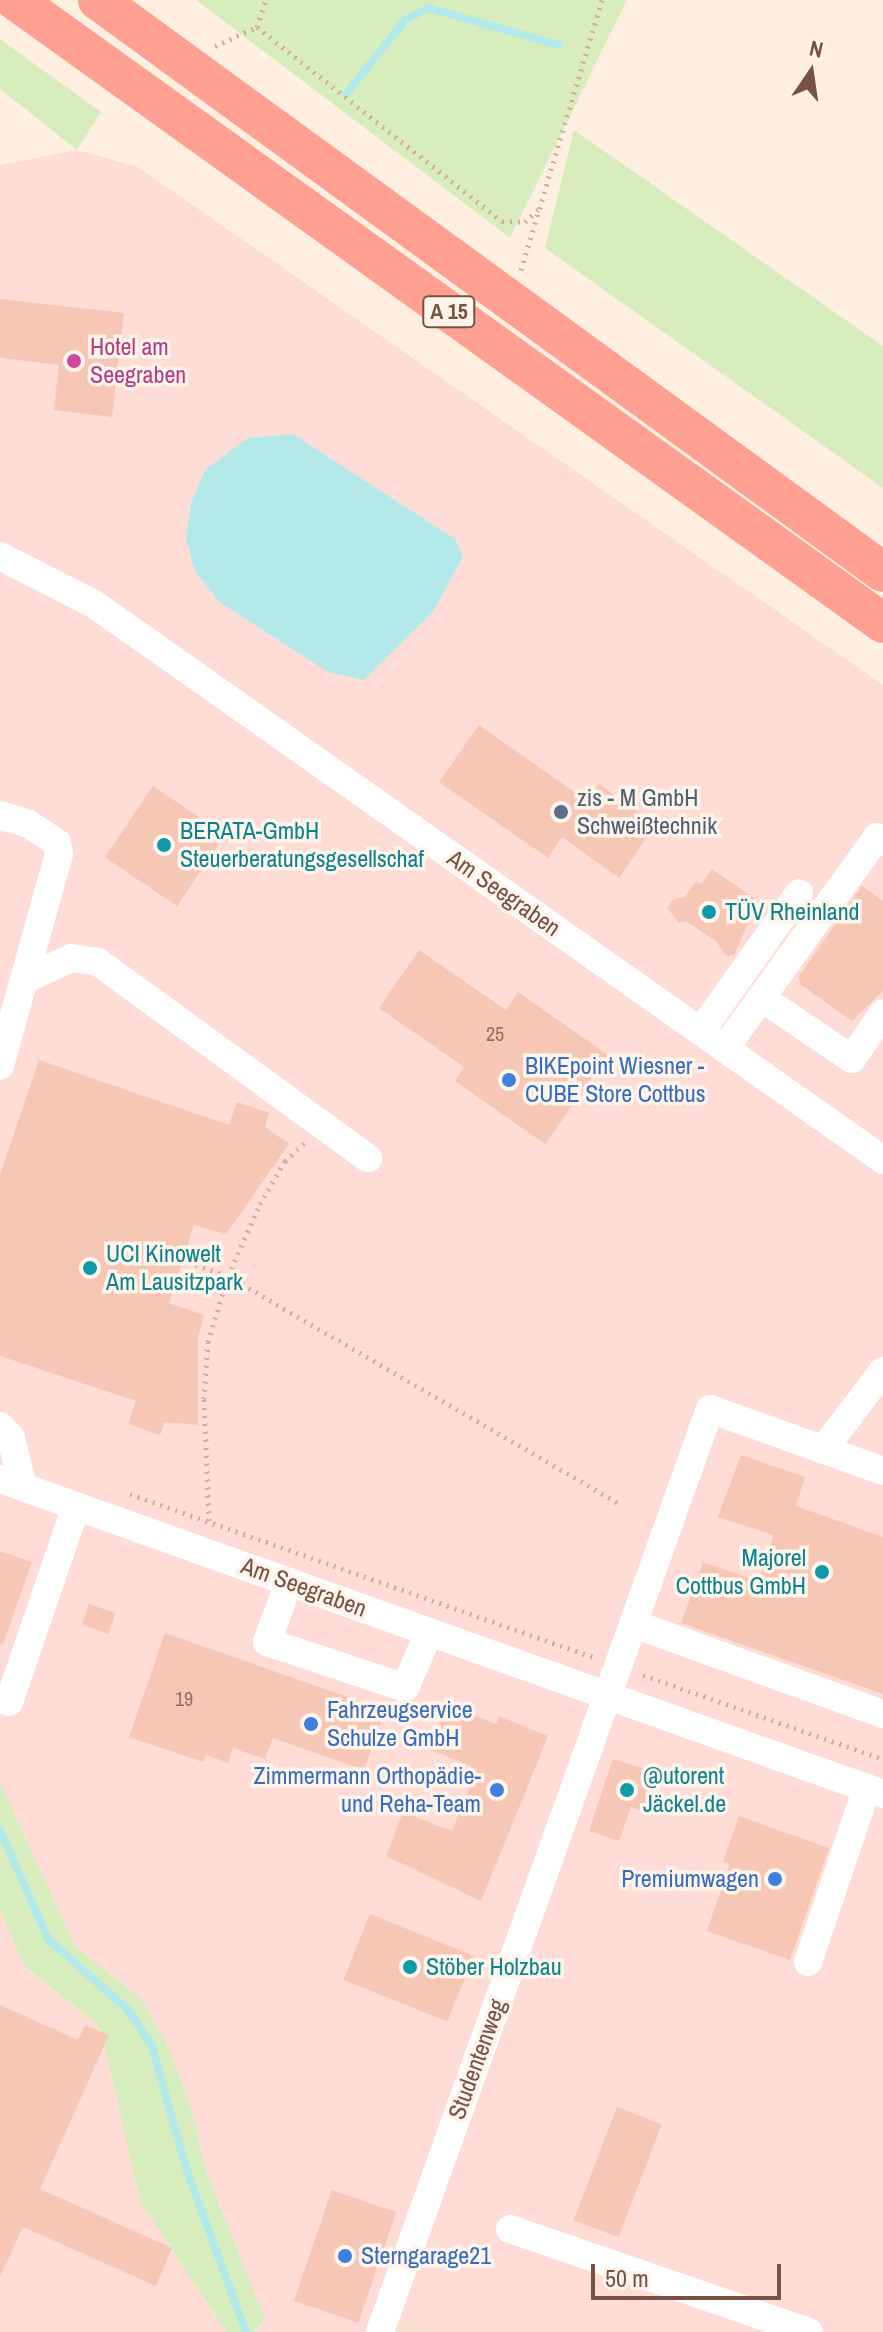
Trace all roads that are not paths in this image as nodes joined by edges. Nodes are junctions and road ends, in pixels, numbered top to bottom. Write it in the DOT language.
graph roads {
  1 [pos="15,0"];
  2 [pos="98,0"];
  3 [pos="0,556"];
  4 [pos="883,572"];
  5 [pos="883,623"];
  6 [pos="0,815"];
  7 [pos="883,842"];
  8 [pos="799,893"];
  9 [pos="28,978"];
  10 [pos="763,999"];
  11 [pos="883,1013"];
  12 [pos="701,1031"];
  13 [pos="725,1048"];
  14 [pos="0,1066"];
  15 [pos="368,1158"];
  16 [pos="883,1160"];
  17 [pos="883,1371"];
  18 [pos="0,1426"];
  19 [pos="823,1450"];
  20 [pos="883,1471"];
  21 [pos="11,1483"];
  22 [pos="76,1506"];
  23 [pos="289,1582"];
  24 [pos="634,1624"];
  25 [pos="429,1632"];
  26 [pos="609,1695"];
  27 [pos="0,1699"];
  28 [pos="883,1714"];
  29 [pos="875,1791"];
  30 [pos="808,1962"];
  31 [pos="510,2229"];
  32 [pos="380,2332"];
  33 [pos="809,2332"];
  1 -- 5 [label="highway, A 15"];
  2 -- 4 [label="highway, A 15"];
  3 -- 12 [label="street, Am Seegraben"];
  6 -- 9 [label="street"];
  7 -- 10 [label="street"];
  8 -- 12 [label="street"];
  9 -- 14 [label="street"];
  9 -- 15 [label="street"];
  10 -- 11 [label="street"];
  10 -- 13 [label="street"];
  12 -- 13 [label="street, Am Seegraben"];
  13 -- 16 [label="street, Am Seegraben"];
  17 -- 19 [label="street"];
  18 -- 21 [label="street"];
  19 -- 20 [label="street"];
  19 -- 24 [label="street"];
  21 -- 22 [label="street, Am Seegraben"];
  22 -- 23 [label="street, Am Seegraben"];
  22 -- 27 [label="street"];
  23 -- 25 [label="street, Am Seegraben"];
  23 -- 25 [label="street"];
  24 -- 26 [label="street"];
  24 -- 28 [label="street"];
  25 -- 26 [label="street, Am Seegraben"];
  26 -- 29 [label="street, Am Seegraben"];
  26 -- 32 [label="street, Studentenweg"];
  29 -- 30 [label="street"];
  31 -- 33 [label="street"];
}
